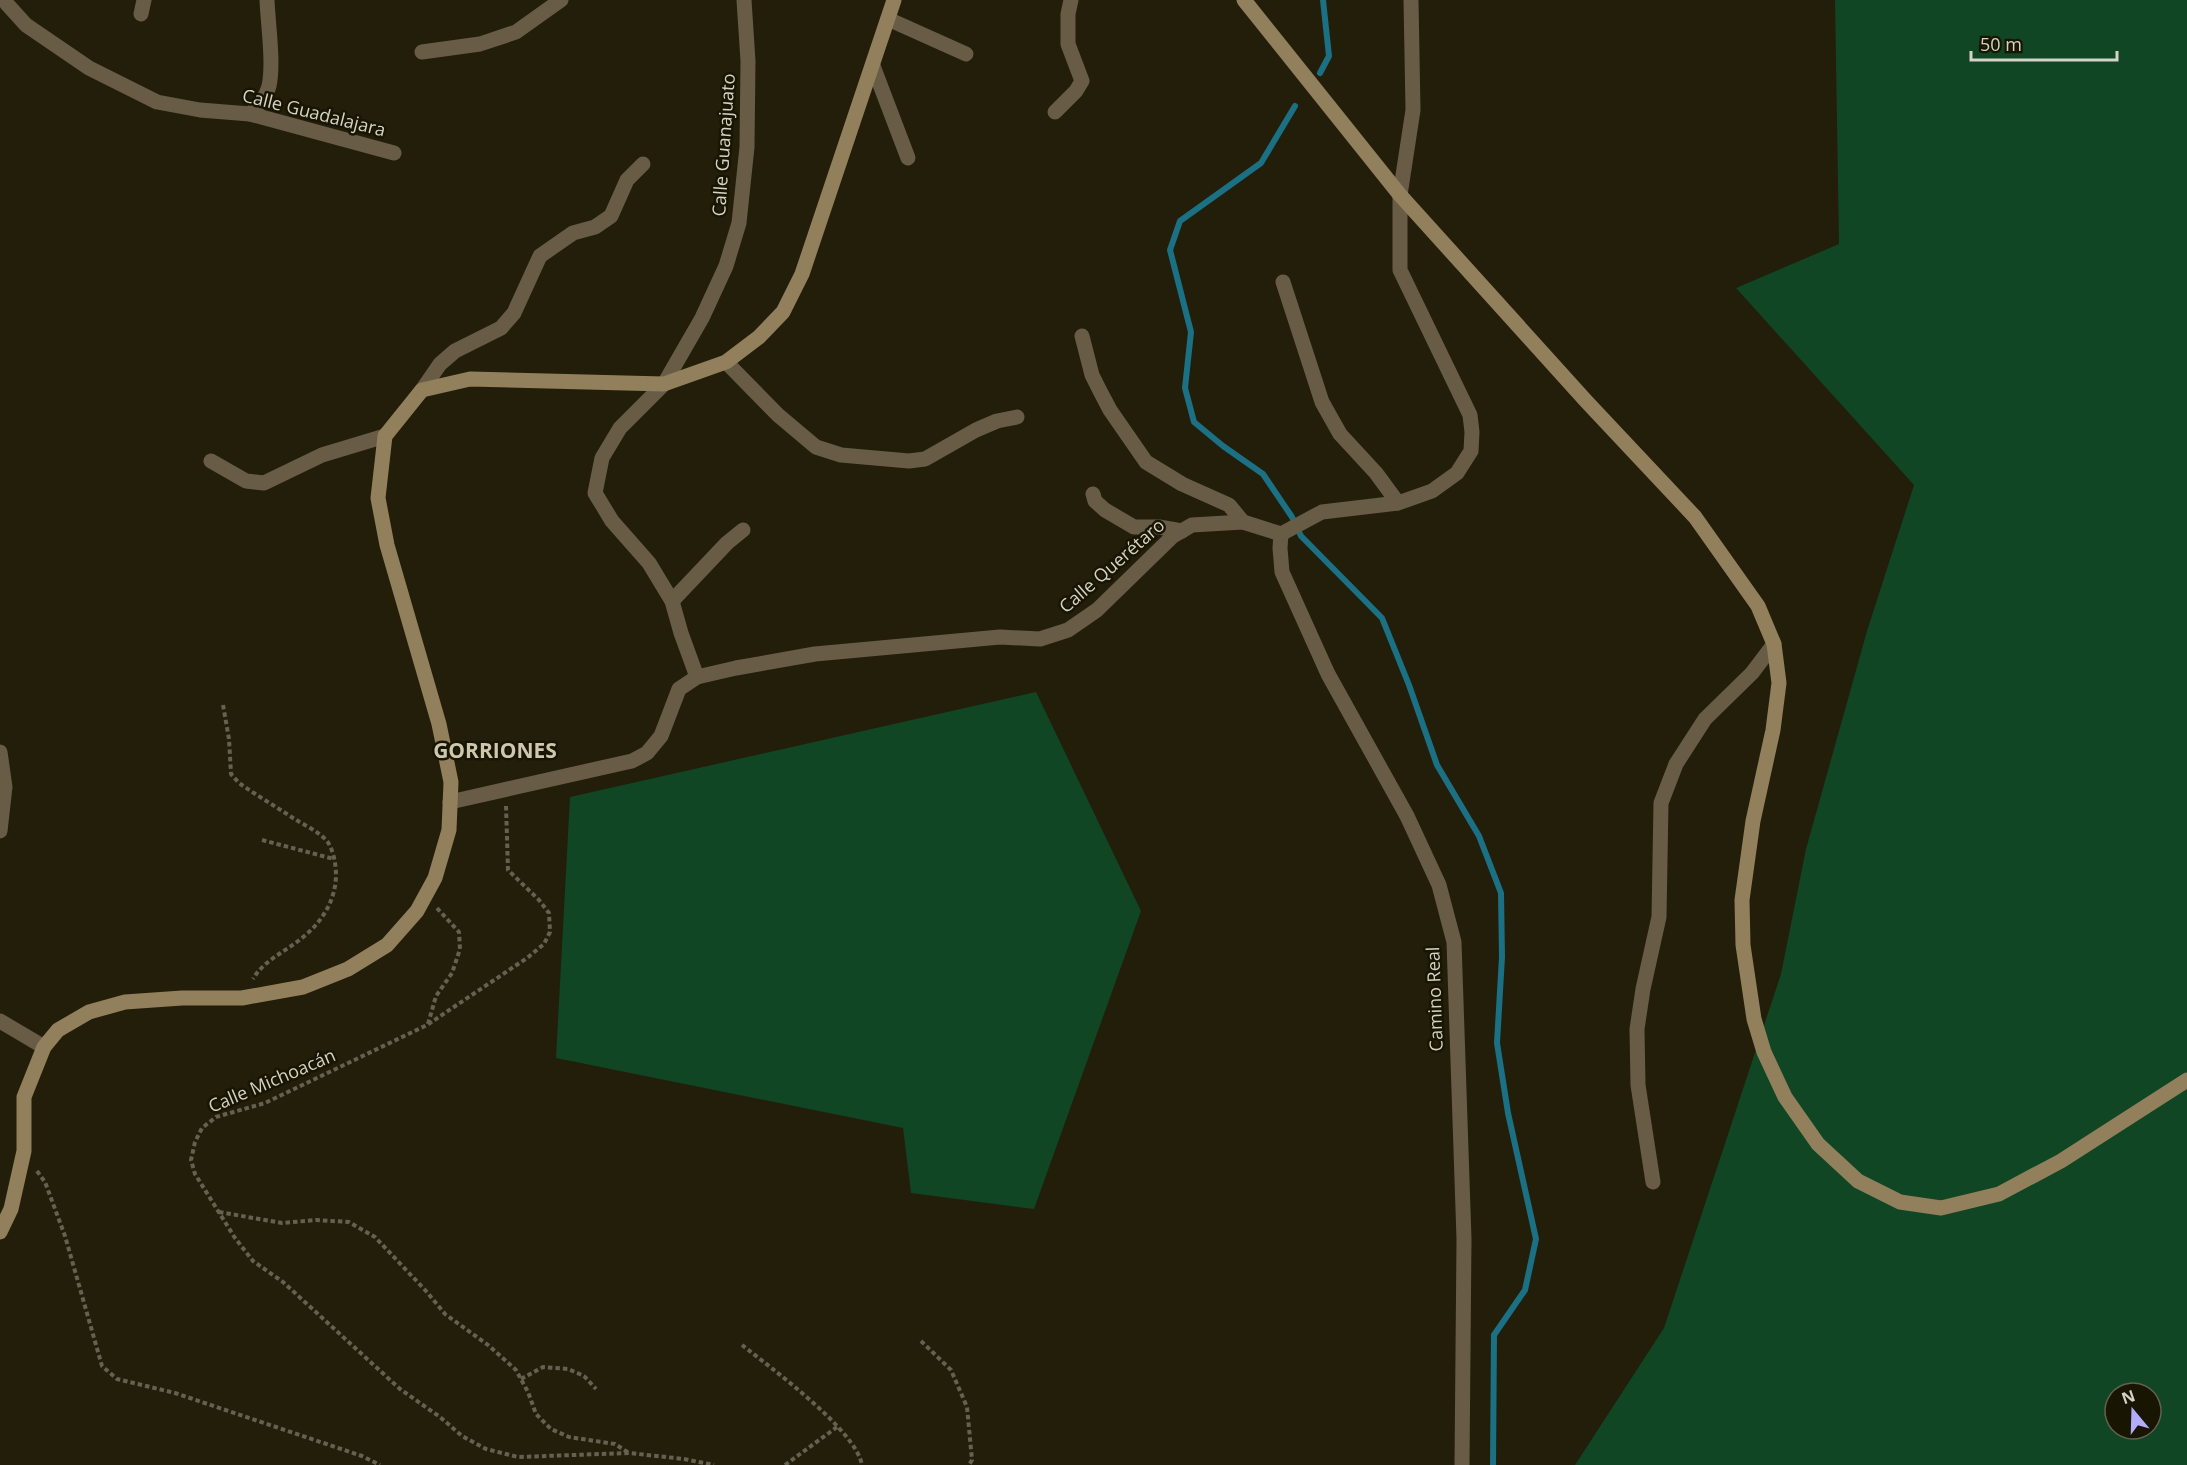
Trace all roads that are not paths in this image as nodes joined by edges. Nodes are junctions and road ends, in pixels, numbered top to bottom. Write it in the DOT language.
graph roads {
  1 [pos="6,0"];
  2 [pos="267,0"];
  3 [pos="561,0"];
  4 [pos="744,0"];
  5 [pos="894,0"];
  6 [pos="1071,0"];
  7 [pos="1244,0"];
  8 [pos="1411,0"];
  9 [pos="888,19"];
  10 [pos="423,52"];
  11 [pos="966,54"];
  12 [pos="873,66"];
  13 [pos="1054,112"];
  14 [pos="250,114"];
  15 [pos="394,153"];
  16 [pos="908,158"];
  17 [pos="643,164"];
  18 [pos="1400,195"];
  19 [pos="1282,282"];
  20 [pos="1082,336"];
  21 [pos="726,362"];
  22 [pos="664,384"];
  23 [pos="422,390"];
  24 [pos="1017,417"];
  25 [pos="385,436"];
  26 [pos="211,461"];
  27 [pos="1093,494"];
  28 [pos="1398,503"];
  29 [pos="1243,522"];
  30 [pos="743,530"];
  31 [pos="1182,531"];
  32 [pos="1281,534"];
  33 [pos="672,601"];
  34 [pos="1774,644"];
  35 [pos="697,677"];
  36 [pos="0,752"];
  37 [pos="450,802"];
  38 [pos="0,831"];
  39 [pos="0,1021"];
  40 [pos="44,1047"];
  41 [pos="2187,1080"];
  42 [pos="1653,1182"];
  43 [pos="0,1232"];
  44 [pos="1462,1465"];
  1 -- 14 [label="street, Calle Guadalajara"];
  2 -- 14 [label="street"];
  3 -- 10 [label="street"];
  4 -- 22 [label="street, Calle Guanajuato"];
  5 -- 9 [label="main road"];
  6 -- 13 [label="street"];
  7 -- 18 [label="main road"];
  8 -- 18 [label="street"];
  9 -- 11 [label="street"];
  9 -- 12 [label="main road"];
  12 -- 16 [label="street"];
  12 -- 21 [label="main road"];
  14 -- 15 [label="street, Calle Guadalajara"];
  17 -- 23 [label="street"];
  18 -- 28 [label="street"];
  18 -- 34 [label="main road"];
  19 -- 28 [label="street"];
  20 -- 29 [label="street"];
  21 -- 22 [label="main road"];
  21 -- 24 [label="street"];
  22 -- 23 [label="main road"];
  22 -- 33 [label="street"];
  23 -- 25 [label="main road"];
  25 -- 26 [label="street"];
  25 -- 37 [label="main road"];
  27 -- 31 [label="street"];
  28 -- 32 [label="street"];
  29 -- 31 [label="street, Calle Querétaro"];
  29 -- 32 [label="street, Calle Querétaro"];
  30 -- 33 [label="street"];
  31 -- 35 [label="street, Calle Querétaro"];
  32 -- 44 [label="street, Camino Real"];
  33 -- 35 [label="street"];
  34 -- 41 [label="main road"];
  34 -- 42 [label="street"];
  35 -- 37 [label="street"];
  36 -- 38 [label="street"];
  37 -- 40 [label="main road"];
  39 -- 40 [label="street"];
  40 -- 43 [label="main road"];
}
